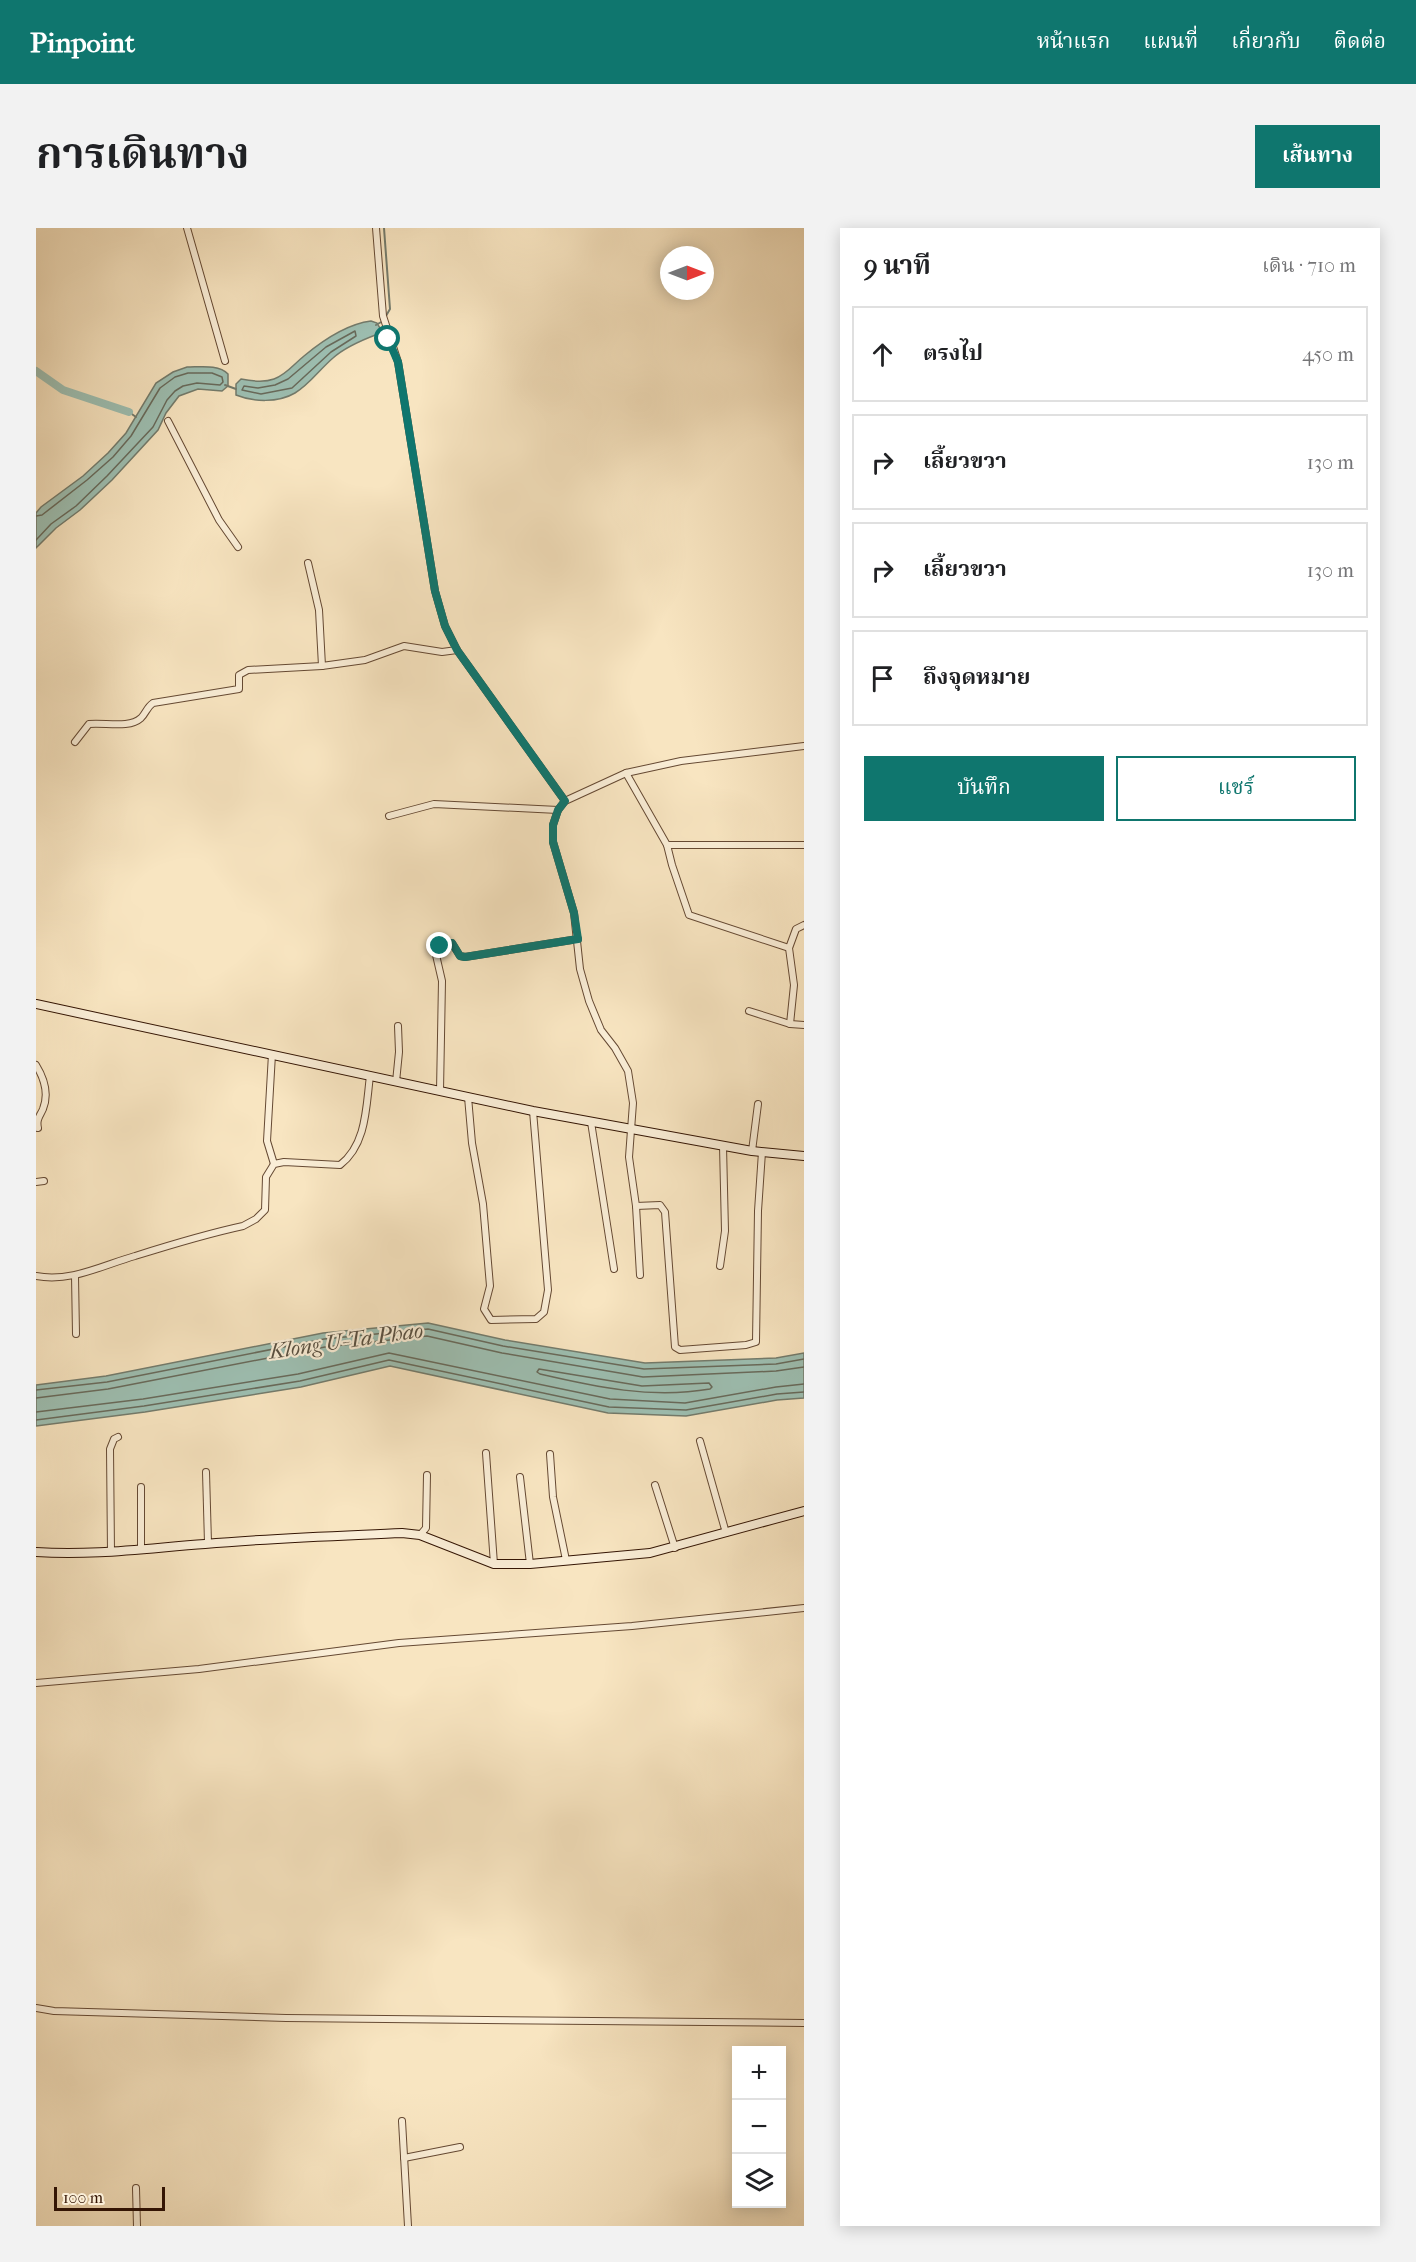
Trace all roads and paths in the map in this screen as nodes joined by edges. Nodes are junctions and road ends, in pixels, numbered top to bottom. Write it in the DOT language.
graph roads {
  1 [pos="187,228"];
  2 [pos="376,228"];
  3 [pos="225,361"];
  4 [pos="168,421"];
  5 [pos="238,546"];
  6 [pos="308,563"];
  7 [pos="457,650"];
  8 [pos="322,666"];
  9 [pos="75,742"];
  10 [pos="804,746"];
  11 [pos="626,773"];
  12 [pos="565,801"];
  13 [pos="558,810"];
  14 [pos="389,816"];
  15 [pos="667,845"];
  16 [pos="804,845"];
  17 [pos="804,925"];
  18 [pos="578,939"];
  19 [pos="789,948"];
  20 [pos="36,1004"];
  21 [pos="748,1011"];
  22 [pos="790,1024"];
  23 [pos="804,1024"];
  24 [pos="398,1026"];
  25 [pos="272,1054"];
  26 [pos="36,1065"];
  27 [pos="370,1076"];
  28 [pos="396,1082"];
  29 [pos="440,1091"];
  30 [pos="468,1097"];
  31 [pos="758,1104"];
  32 [pos="533,1111"];
  33 [pos="591,1122"];
  34 [pos="38,1128"];
  35 [pos="632,1129"];
  36 [pos="723,1146"];
  37 [pos="757,1152"];
  38 [pos="804,1156"];
  39 [pos="274,1164"];
  40 [pos="44,1181"];
  41 [pos="36,1182"];
  42 [pos="636,1206"];
  43 [pos="720,1266"];
  44 [pos="614,1269"];
  45 [pos="640,1275"];
  46 [pos="36,1276"];
  47 [pos="75,1276"];
  48 [pos="76,1334"];
  49 [pos="118,1437"];
  50 [pos="700,1441"];
  51 [pos="486,1453"];
  52 [pos="550,1454"];
  53 [pos="207,1472"];
  54 [pos="427,1475"];
  55 [pos="520,1477"];
  56 [pos="655,1485"];
  57 [pos="141,1487"];
  58 [pos="804,1511"];
  59 [pos="726,1533"];
  60 [pos="420,1535"];
  61 [pos="208,1544"];
  62 [pos="675,1548"];
  63 [pos="141,1549"];
  64 [pos="36,1552"];
  65 [pos="111,1552"];
  66 [pos="566,1560"];
  67 [pos="494,1564"];
  68 [pos="530,1564"];
  69 [pos="804,1608"];
  70 [pos="36,1683"];
  71 [pos="36,2008"];
  72 [pos="804,2023"];
  73 [pos="402,2121"];
  74 [pos="460,2147"];
  75 [pos="404,2158"];
  76 [pos="136,2188"];
  77 [pos="137,2226"];
  78 [pos="408,2226"];
  1 -- 3 [label="street"];
  2 -- 7 [label="street"];
  4 -- 5 [label="street"];
  6 -- 8 [label="street"];
  7 -- 8 [label="street"];
  7 -- 12 [label="street"];
  8 -- 9 [label="street"];
  10 -- 11 [label="street"];
  11 -- 12 [label="street"];
  11 -- 15 [label="street"];
  12 -- 13 [label="street"];
  13 -- 14 [label="street"];
  13 -- 18 [label="street"];
  15 -- 16 [label="street"];
  15 -- 19 [label="street"];
  17 -- 19 [label="street"];
  18 -- 29 [label="street"];
  18 -- 35 [label="street"];
  19 -- 22 [label="street"];
  20 -- 25 [label="street"];
  21 -- 22 [label="street"];
  22 -- 23 [label="street"];
  24 -- 28 [label="street"];
  25 -- 27 [label="street"];
  25 -- 39 [label="street"];
  26 -- 34 [label="street"];
  27 -- 28 [label="street"];
  27 -- 39 [label="street"];
  28 -- 29 [label="street"];
  29 -- 30 [label="street"];
  30 -- 32 [label="street"];
  30 -- 32 [label="street"];
  31 -- 37 [label="street"];
  32 -- 33 [label="street"];
  33 -- 35 [label="street"];
  33 -- 44 [label="street"];
  35 -- 36 [label="street"];
  35 -- 42 [label="street"];
  36 -- 37 [label="street"];
  36 -- 43 [label="street"];
  37 -- 38 [label="street"];
  37 -- 42 [label="street"];
  39 -- 47 [label="street"];
  40 -- 41 [label="street"];
  42 -- 45 [label="street"];
  46 -- 47 [label="street"];
  47 -- 48 [label="street"];
  49 -- 65 [label="street"];
  50 -- 59 [label="street"];
  51 -- 67 [label="street"];
  52 -- 66 [label="street"];
  53 -- 61 [label="street"];
  54 -- 60 [label="street"];
  55 -- 68 [label="street"];
  56 -- 62 [label="street"];
  57 -- 63 [label="street"];
  58 -- 59 [label="street"];
  59 -- 62 [label="street"];
  60 -- 61 [label="street"];
  60 -- 67 [label="street"];
  61 -- 63 [label="street"];
  62 -- 66 [label="street"];
  63 -- 65 [label="street"];
  64 -- 65 [label="street"];
  66 -- 68 [label="street"];
  67 -- 68 [label="street"];
  69 -- 70 [label="street"];
  71 -- 72 [label="street"];
  73 -- 75 [label="street"];
  74 -- 75 [label="street"];
  75 -- 78 [label="street"];
  76 -- 77 [label="street"];
}
